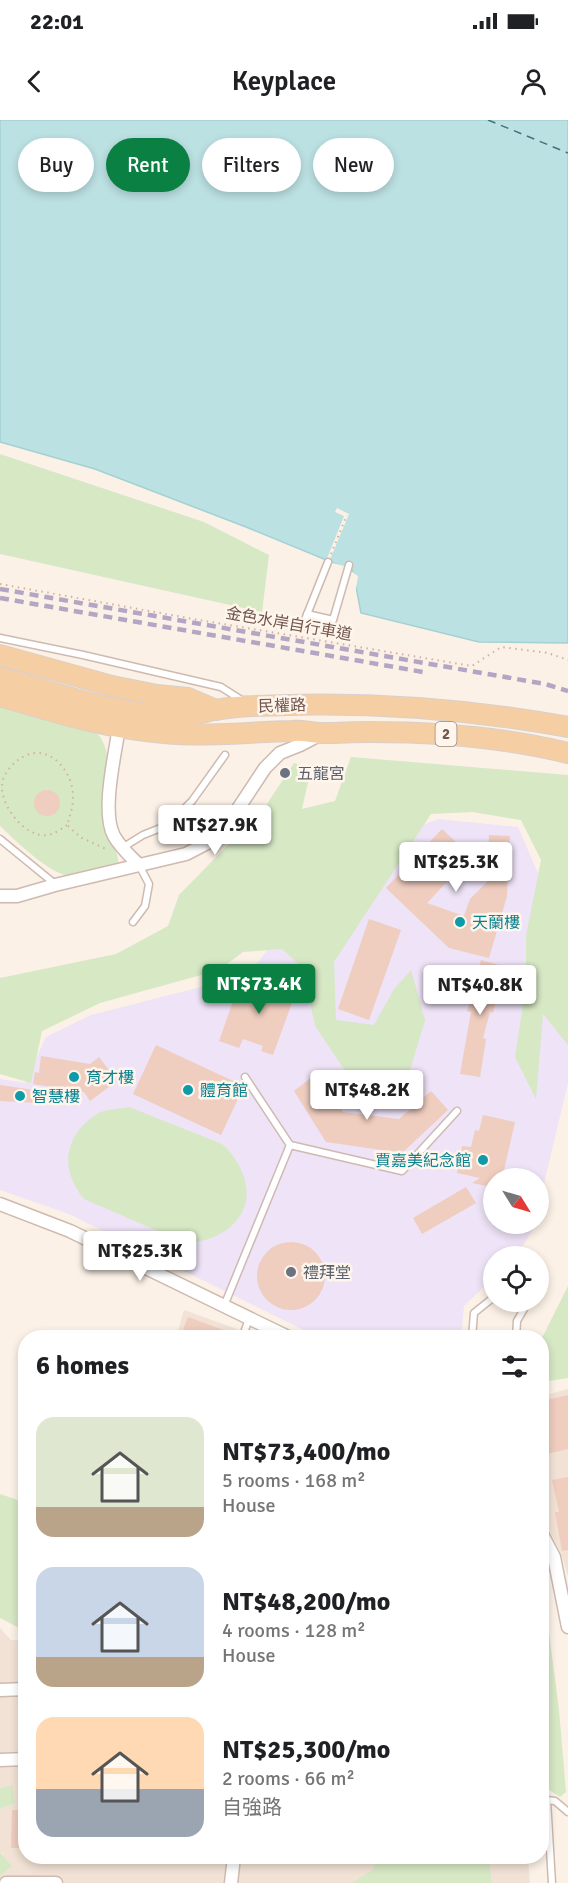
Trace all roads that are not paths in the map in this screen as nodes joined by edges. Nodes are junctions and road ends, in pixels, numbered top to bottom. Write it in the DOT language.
graph roads {
  1 [pos="328,562"];
  2 [pos="349,565"];
  3 [pos="308,614"];
  4 [pos="302,627"];
  5 [pos="0,638"];
  6 [pos="0,656"];
  7 [pos="0,677"];
  8 [pos="0,696"];
  9 [pos="252,706"];
  10 [pos="216,710"];
  11 [pos="119,727"];
  12 [pos="568,727"];
  13 [pos="322,733"];
  14 [pos="568,753"];
  15 [pos="225,755"];
  16 [pos="0,839"];
  17 [pos="122,848"];
  18 [pos="139,865"];
  19 [pos="55,885"];
  20 [pos="0,896"];
  21 [pos="133,922"];
  22 [pos="245,1077"];
  23 [pos="457,1111"];
  24 [pos="290,1146"];
  25 [pos="0,1204"];
  26 [pos="224,1306"];
  27 [pos="483,1306"];
  28 [pos="522,1312"];
  29 [pos="249,1319"];
  30 [pos="245,1330"];
  31 [pos="273,1330"];
  32 [pos="473,1330"];
  33 [pos="516,1330"];
  34 [pos="549,1547"];
  35 [pos="568,1627"];
  36 [pos="18,1689"];
  37 [pos="0,1690"];
  38 [pos="18,1759"];
  39 [pos="0,1760"];
  40 [pos="549,1800"];
  41 [pos="568,1812"];
  42 [pos="549,1833"];
  43 [pos="233,1864"];
  44 [pos="6,1883"];
  45 [pos="56,1883"];
  46 [pos="231,1883"];
  47 [pos="552,1883"];
  1 -- 3 [label="lane"];
  2 -- 3 [label="lane"];
  3 -- 4 [label="lane"];
  5 -- 9 [label="lane"];
  6 -- 10 [label="main road"];
  7 -- 10 [label="main road, 民權路 / 2"];
  8 -- 11 [label="main road, 民權路 / 2"];
  9 -- 10 [label="main road, 民權路 / 2"];
  9 -- 12 [label="main road, 民權路 / 2"];
  11 -- 13 [label="main road, 民權路 / 2"];
  11 -- 17 [label="street"];
  13 -- 14 [label="main road, 民權路 / 2"];
  13 -- 18 [label="street, 民權路"];
  15 -- 17 [label="lane"];
  16 -- 19 [label="lane"];
  17 -- 18 [label="street"];
  18 -- 19 [label="street, 民權路"];
  18 -- 21 [label="lane"];
  19 -- 20 [label="street, 民權路"];
  22 -- 24 [label="lane"];
  23 -- 24 [label="lane"];
  24 -- 26 [label="lane"];
  25 -- 26 [label="street"];
  26 -- 29 [label="street"];
  27 -- 32 [label="lane"];
  28 -- 33 [label="lane"];
  29 -- 30 [label="lane"];
  29 -- 31 [label="street"];
  34 -- 35 [label="street"];
  36 -- 37 [label="street"];
  38 -- 39 [label="street"];
  40 -- 41 [label="lane"];
  42 -- 47 [label="lane"];
  43 -- 46 [label="street"];
  44 -- 45 [label="street"];
}
